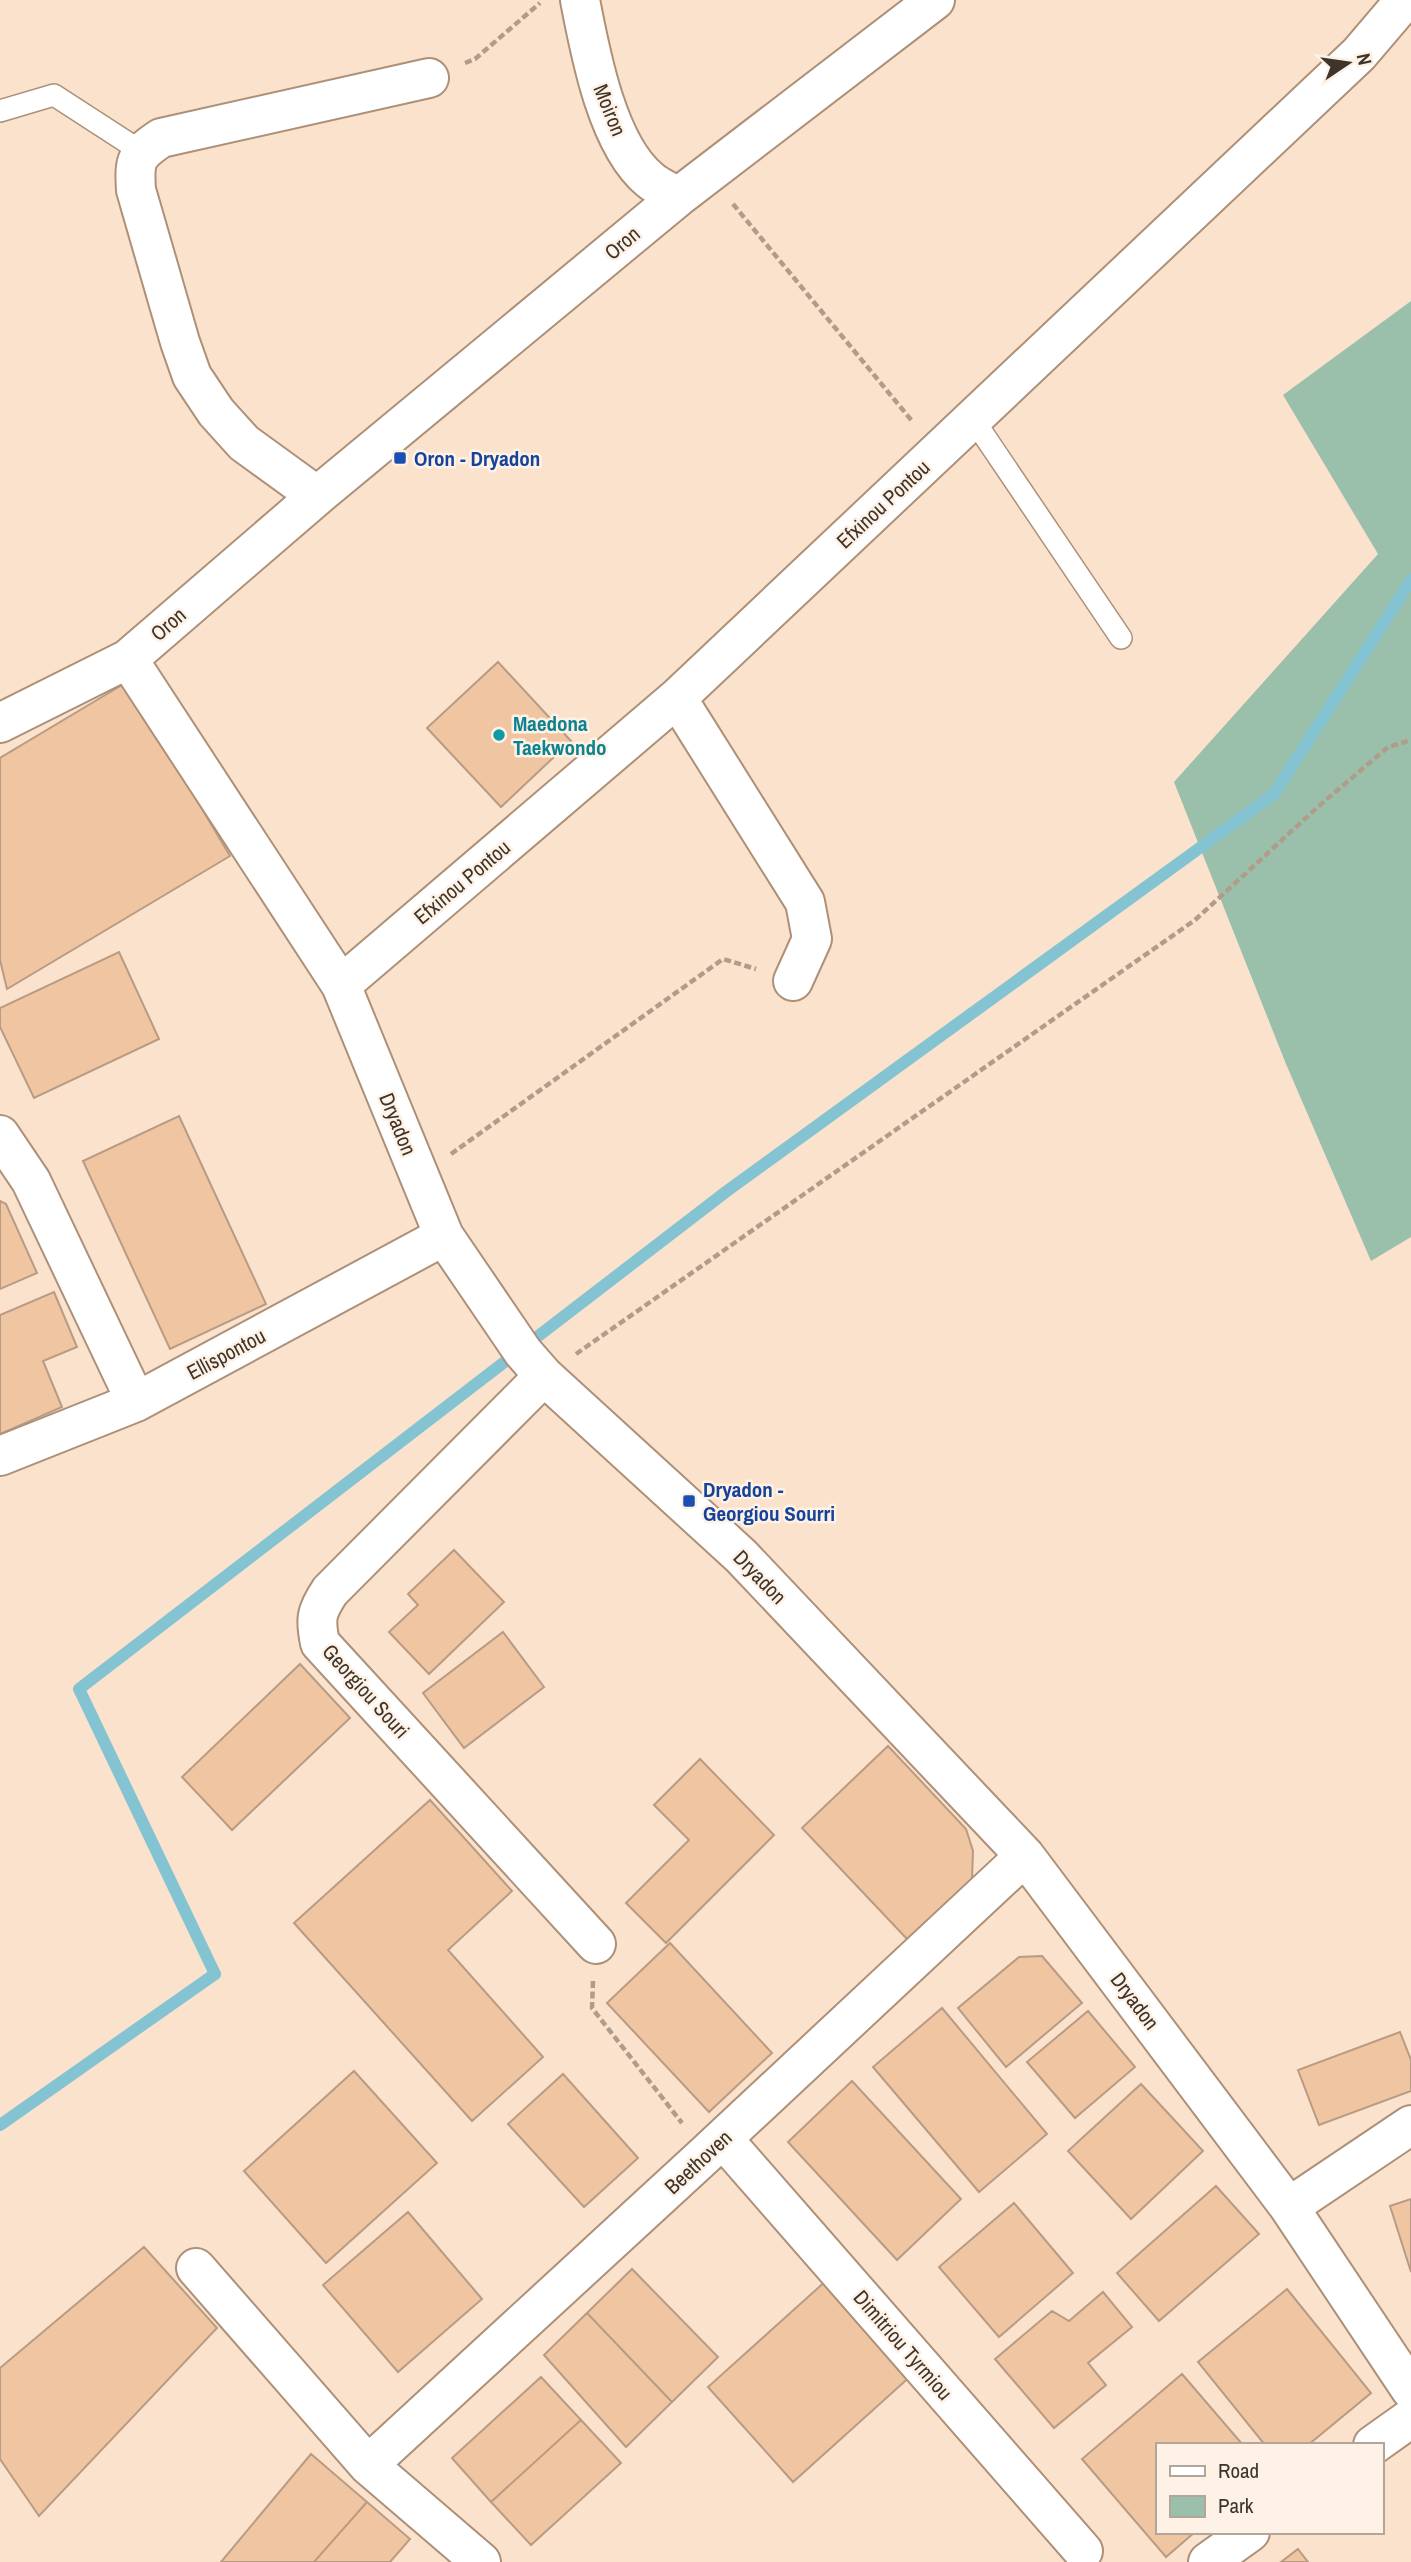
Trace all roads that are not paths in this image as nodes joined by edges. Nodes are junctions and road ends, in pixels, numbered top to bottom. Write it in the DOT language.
graph roads {
  1 [pos="580,0"];
  2 [pos="935,0"];
  3 [pos="1405,0"];
  4 [pos="429,78"];
  5 [pos="0,110"];
  6 [pos="142,152"];
  7 [pos="678,197"];
  8 [pos="973,419"];
  9 [pos="317,496"];
  10 [pos="1121,638"];
  11 [pos="128,659"];
  12 [pos="677,698"];
  13 [pos="0,723"];
  14 [pos="793,981"];
  15 [pos="341,985"];
  16 [pos="0,1135"];
  17 [pos="444,1236"];
  18 [pos="534,1364"];
  19 [pos="136,1402"];
  20 [pos="0,1456"];
  21 [pos="1025,1856"];
  22 [pos="596,1944"];
  23 [pos="1411,2125"];
  24 [pos="715,2146"];
  25 [pos="1289,2207"];
  26 [pos="196,2268"];
  27 [pos="1411,2390"];
  28 [pos="1411,2418"];
  29 [pos="1376,2443"];
  30 [pos="368,2465"];
  31 [pos="1247,2534"];
  32 [pos="1083,2551"];
  33 [pos="481,2562"];
  34 [pos="1208,2562"];
  1 -- 7 [label="street, Moiron"];
  2 -- 7 [label="street, Oron"];
  3 -- 8 [label="street, Efxinou Pontou"];
  4 -- 6 [label="street"];
  5 -- 6 [label="lane"];
  6 -- 9 [label="street"];
  7 -- 9 [label="street, Oron"];
  8 -- 10 [label="lane"];
  8 -- 12 [label="street, Efxinou Pontou"];
  9 -- 11 [label="street, Oron"];
  11 -- 13 [label="street, Oron"];
  11 -- 15 [label="street, Dryadon"];
  12 -- 14 [label="street"];
  12 -- 15 [label="street, Efxinou Pontou"];
  15 -- 17 [label="street, Dryadon"];
  16 -- 19 [label="street"];
  17 -- 18 [label="street, Dryadon"];
  17 -- 19 [label="street, Ellispontou"];
  18 -- 21 [label="street, Dryadon"];
  18 -- 22 [label="street, Georgiou Souri"];
  19 -- 20 [label="street, Ellispontou"];
  21 -- 24 [label="street, Beethoven"];
  21 -- 25 [label="street, Dryadon"];
  23 -- 25 [label="street"];
  24 -- 30 [label="street, Beethoven"];
  24 -- 32 [label="street, Dimitriou Tyrmiou"];
  25 -- 27 [label="street, Dryadon"];
  26 -- 30 [label="street"];
  28 -- 29 [label="street"];
  30 -- 33 [label="street"];
  31 -- 34 [label="street"];
}
